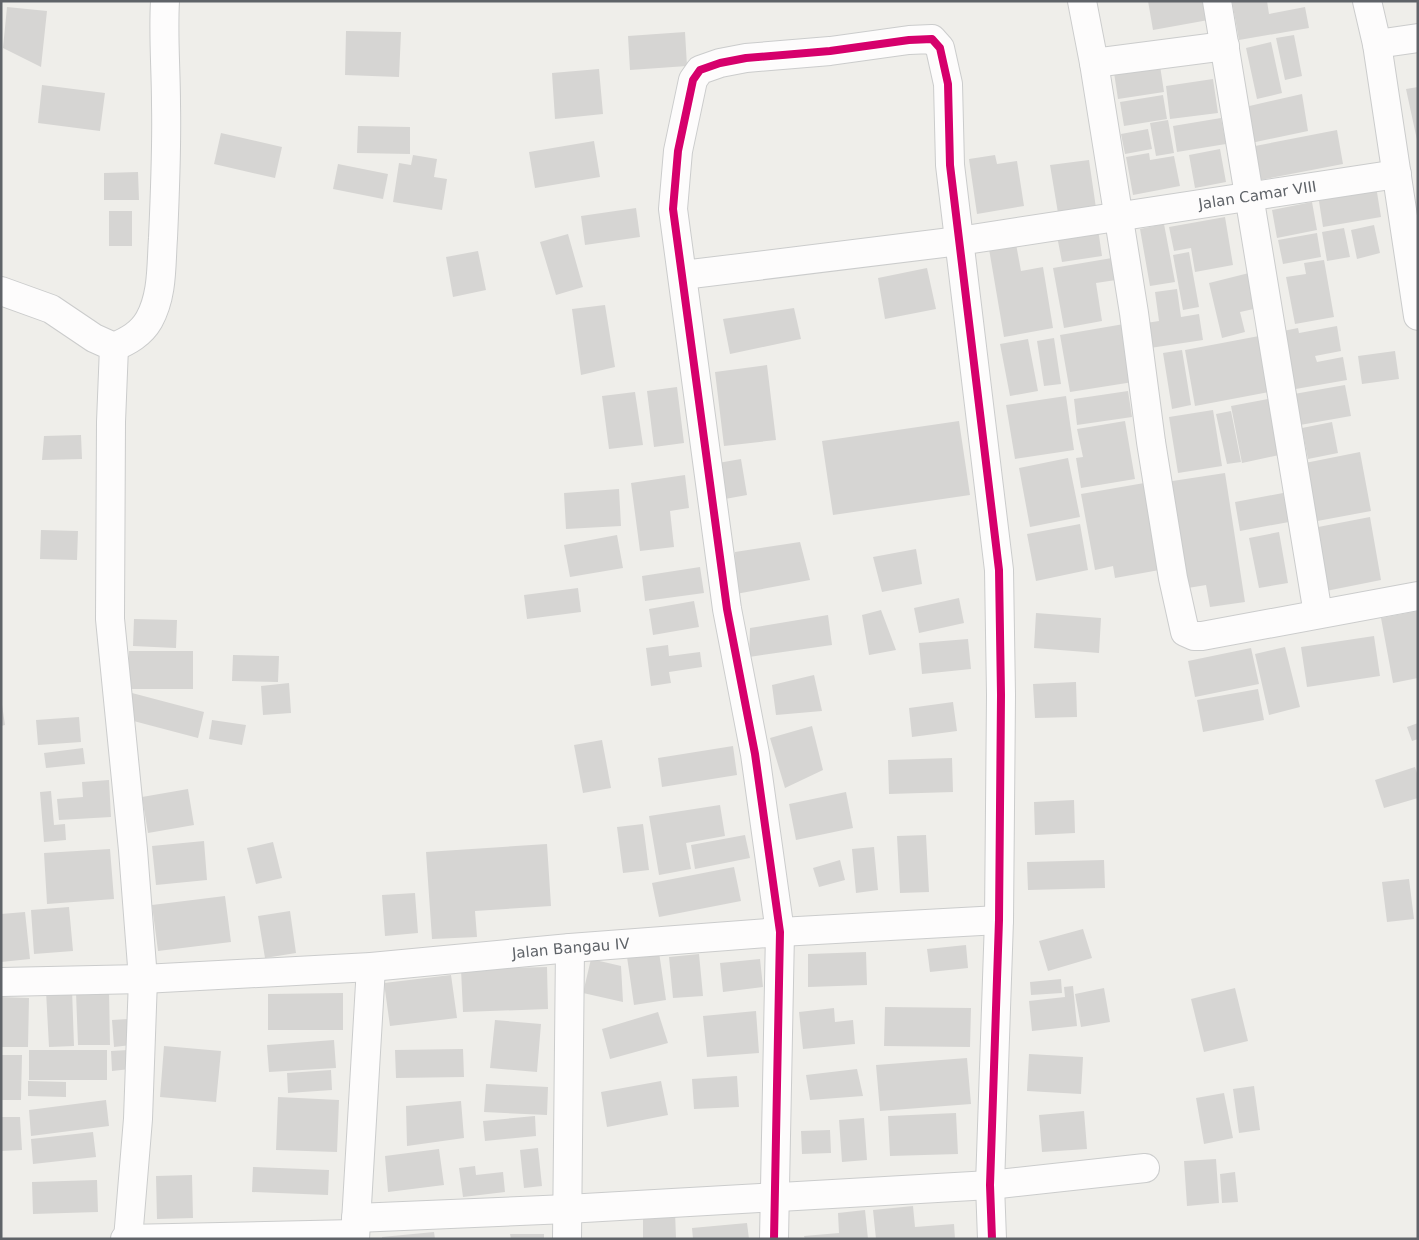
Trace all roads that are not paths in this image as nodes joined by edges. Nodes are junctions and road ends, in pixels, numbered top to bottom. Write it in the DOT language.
graph roads {
  1 [pos="165,1"];
  2 [pos="1082,1"];
  3 [pos="1217,1"];
  4 [pos="1367,1"];
  5 [pos="1418,38"];
  6 [pos="1377,44"];
  7 [pos="1225,46"];
  8 [pos="1094,63"];
  9 [pos="1397,174"];
  10 [pos="1250,196"];
  11 [pos="1118,217"];
  12 [pos="959,241"];
  13 [pos="683,275"];
  14 [pos="1,292"];
  15 [pos="1418,316"];
  16 [pos="114,348"];
  17 [pos="1418,596"];
  18 [pos="1318,614"];
  19 [pos="999,920"];
  20 [pos="780,932"];
  21 [pos="570,948"];
  22 [pos="371,967"];
  23 [pos="143,979"];
  24 [pos="1,982"];
  25 [pos="1145,1168"];
  26 [pos="990,1185"];
  27 [pos="773,1197"];
  28 [pos="567,1209"];
  29 [pos="356,1230"];
  30 [pos="126,1239"];
  31 [pos="567,1239"];
  32 [pos="774,1239"];
  33 [pos="992,1239"];
  1 -- 16 [label="street"];
  2 -- 8 [label="street"];
  3 -- 7 [label="street"];
  4 -- 6 [label="street"];
  5 -- 6 [label="street"];
  6 -- 9 [label="street"];
  7 -- 8 [label="street"];
  7 -- 10 [label="street"];
  8 -- 11 [label="street"];
  9 -- 10 [label="street, Jalan Camar VIII"];
  9 -- 15 [label="street"];
  10 -- 11 [label="street, Jalan Camar VIII"];
  10 -- 18 [label="street"];
  11 -- 12 [label="street, Jalan Camar VIII"];
  11 -- 18 [label="street"];
  12 -- 13 [label="street, Jalan Camar VIII"];
  12 -- 13 [label="street"];
  12 -- 19 [label="street"];
  13 -- 20 [label="street"];
  14 -- 16 [label="street"];
  16 -- 23 [label="street"];
  17 -- 18 [label="street"];
  19 -- 20 [label="street, Jalan Bangau IV"];
  19 -- 26 [label="street"];
  20 -- 21 [label="street, Jalan Bangau IV"];
  20 -- 27 [label="street"];
  21 -- 22 [label="street, Jalan Bangau IV"];
  21 -- 28 [label="street"];
  22 -- 23 [label="street, Jalan Bangau IV"];
  22 -- 29 [label="street"];
  23 -- 24 [label="street, Jalan Bangau IV"];
  23 -- 30 [label="street"];
  25 -- 26 [label="street"];
  26 -- 27 [label="street"];
  26 -- 33 [label="street"];
  27 -- 28 [label="street"];
  27 -- 32 [label="street"];
  28 -- 29 [label="street"];
  28 -- 31 [label="street"];
  29 -- 30 [label="street"];
}
